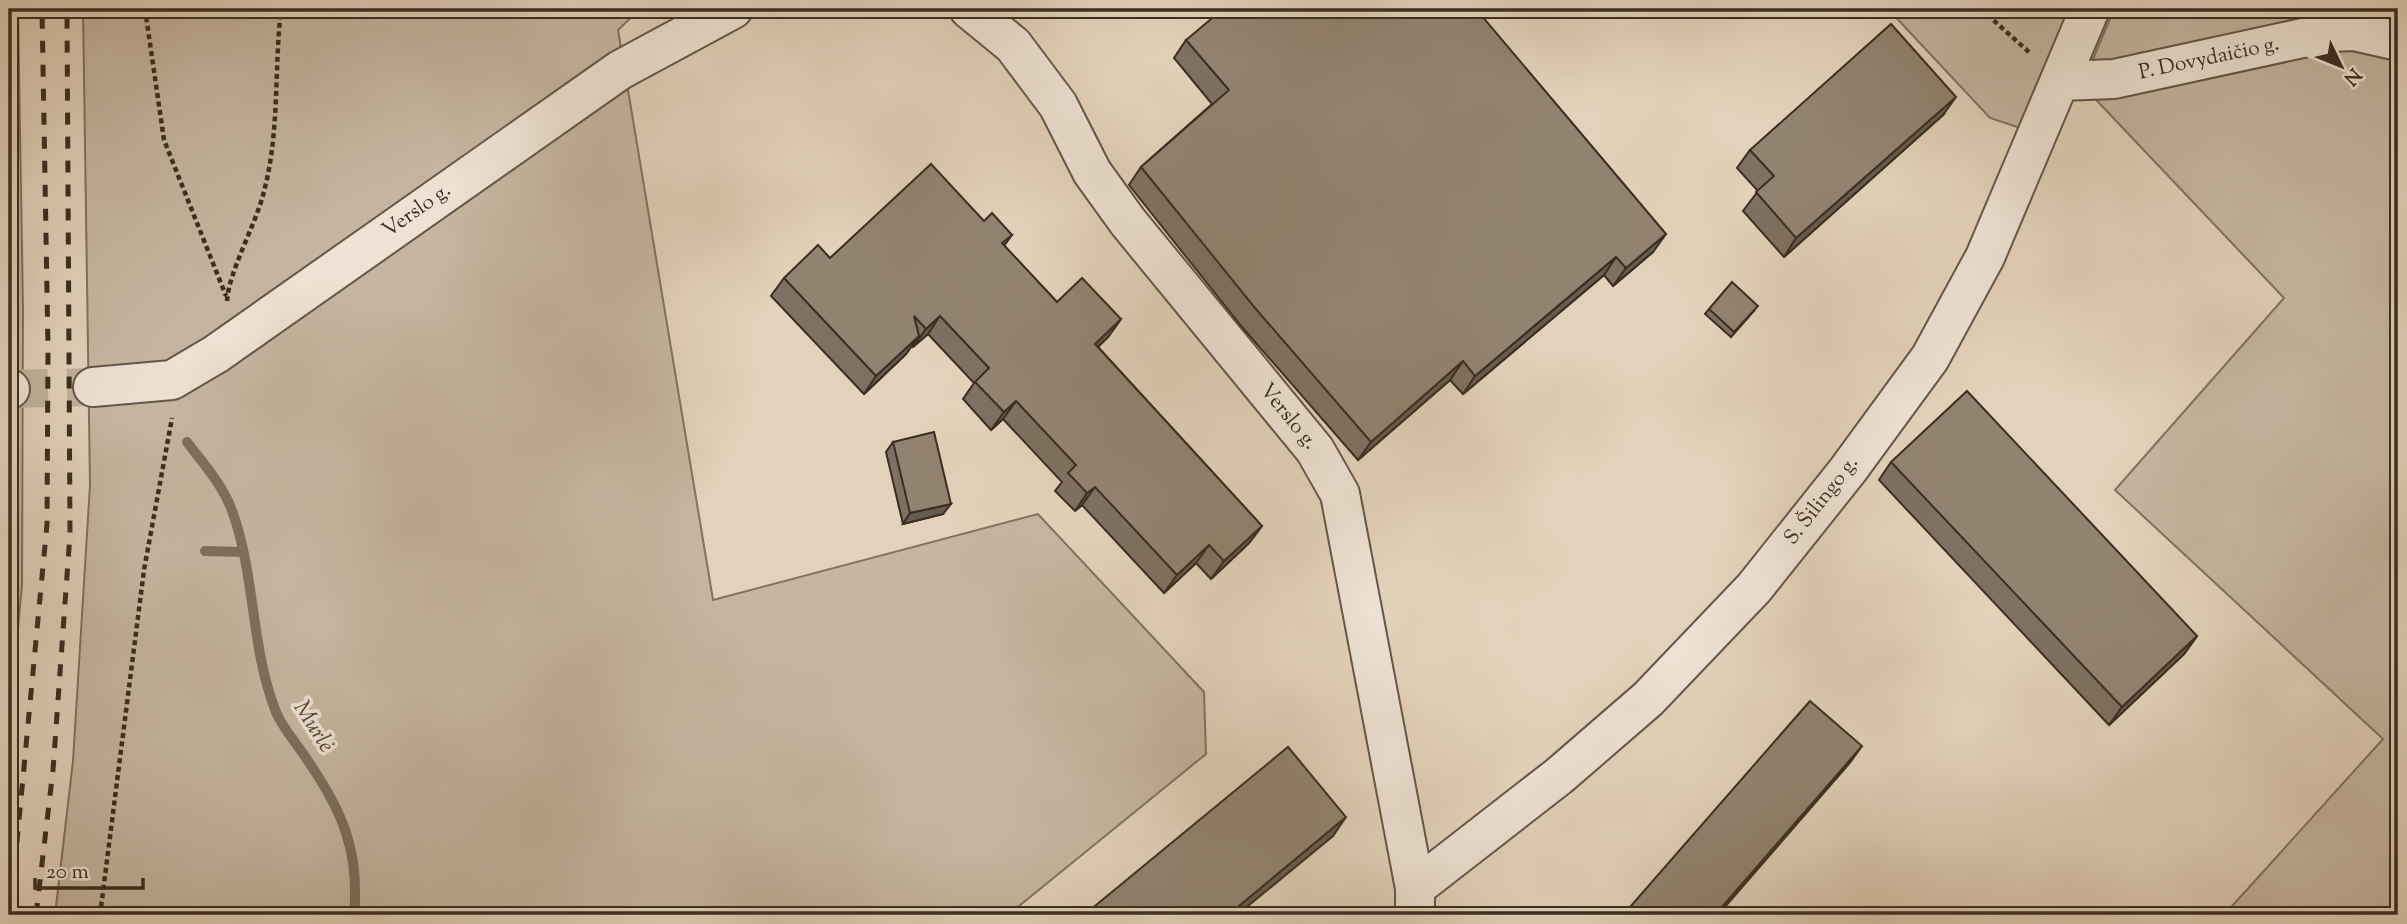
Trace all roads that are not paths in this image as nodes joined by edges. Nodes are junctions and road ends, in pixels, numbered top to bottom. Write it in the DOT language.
graph roads {
  1 [pos="733,9"];
  2 [pos="969,9"];
  3 [pos="2090,9"];
  4 [pos="2398,41"];
  5 [pos="2060,80"];
  6 [pos="93,387"];
  7 [pos="1415,901"];
  1 -- 6 [label="street, Verslo g."];
  2 -- 7 [label="street, Verslo g."];
  3 -- 5 [label="street, S. Šilingo g."];
  4 -- 5 [label="street, P. Dovydaičio g."];
  5 -- 7 [label="street, S. Šilingo g."];
}
